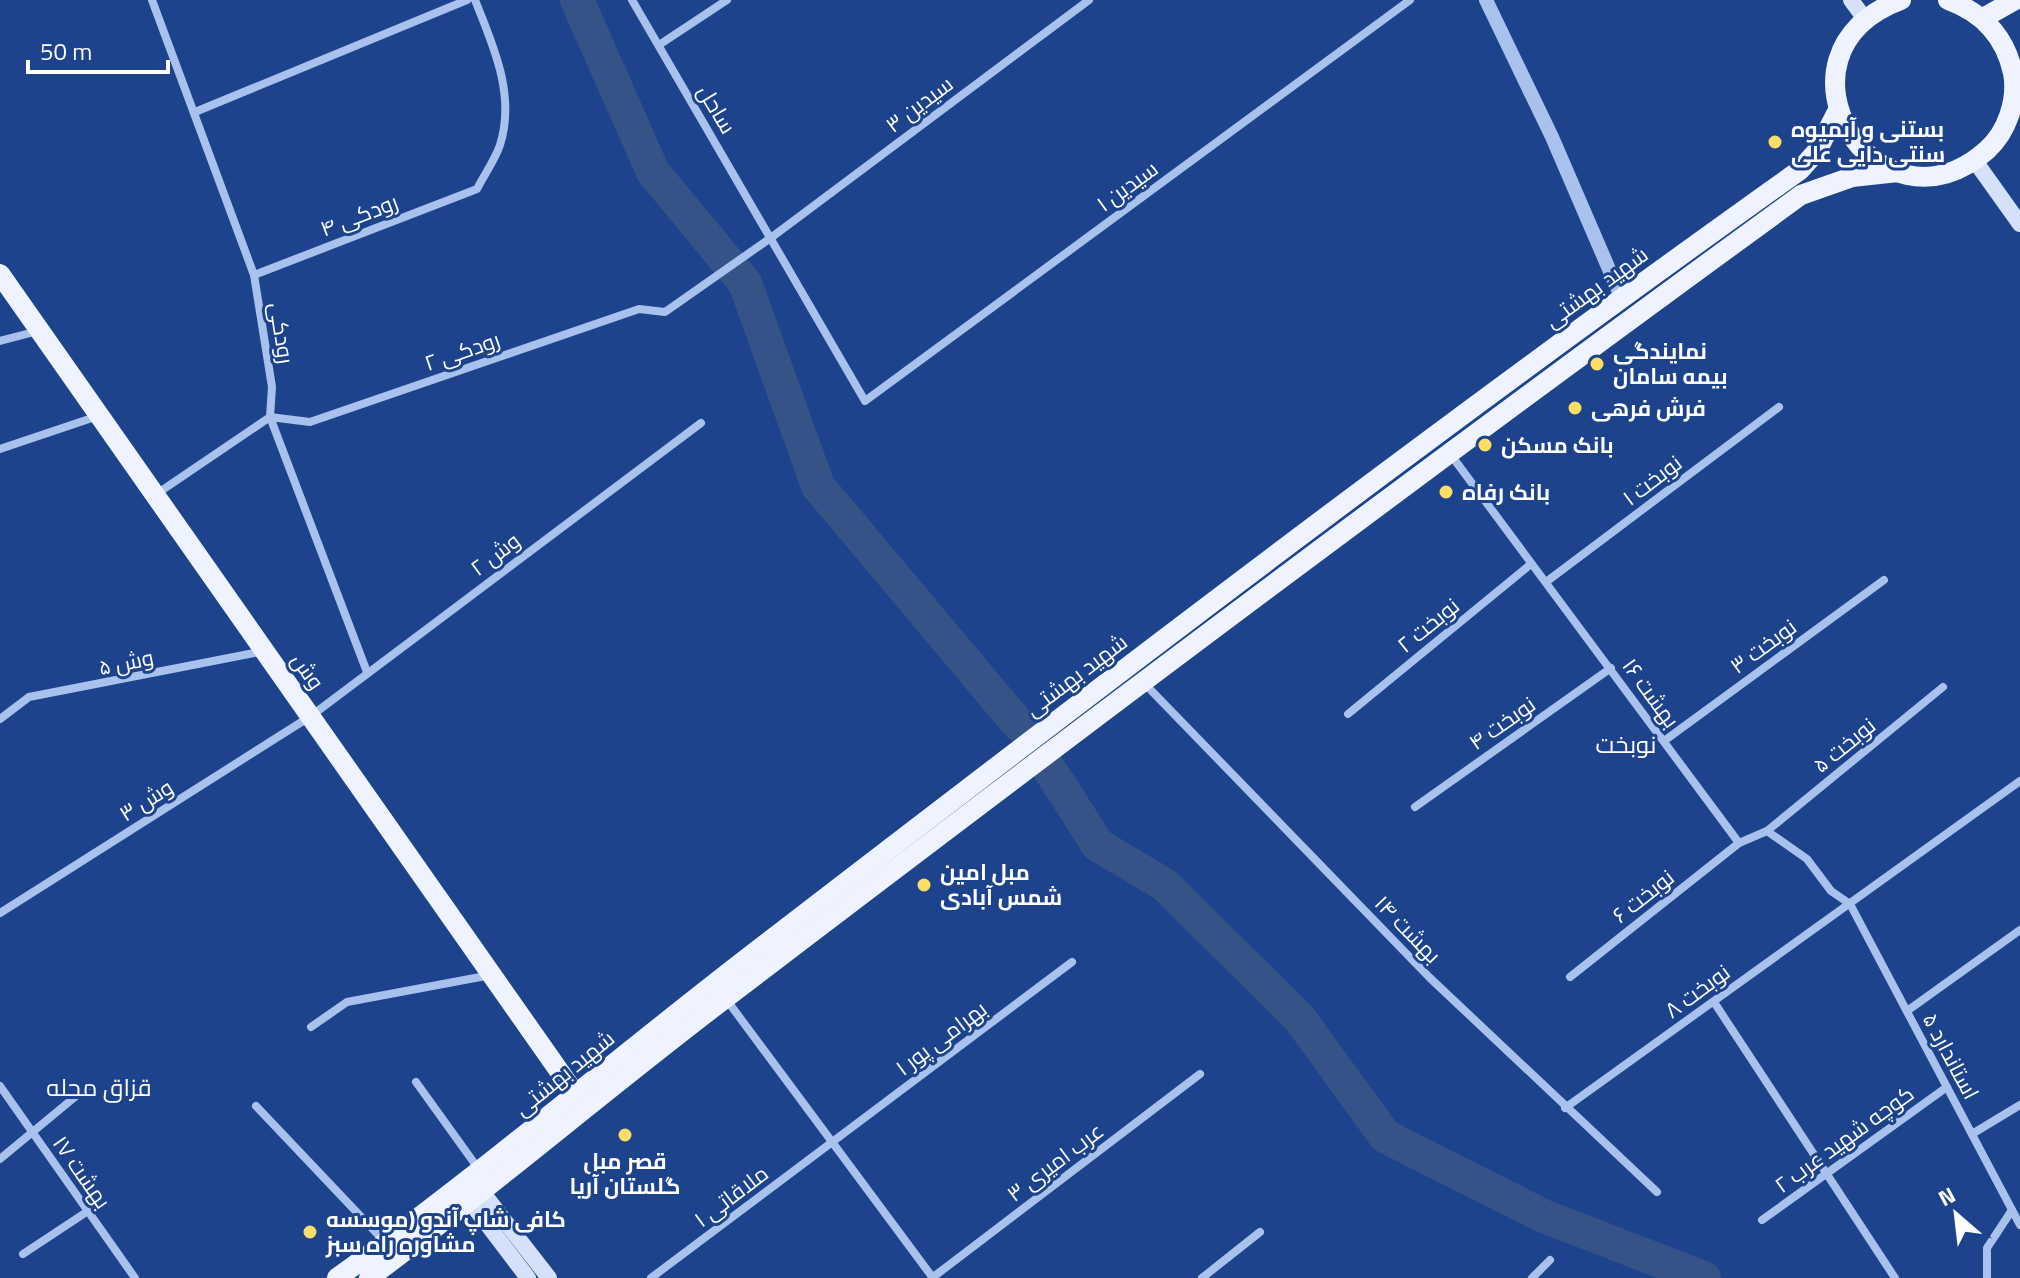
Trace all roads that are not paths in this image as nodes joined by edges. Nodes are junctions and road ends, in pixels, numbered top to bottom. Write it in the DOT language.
graph roads {
  1 [pos="152,0"];
  2 [pos="467,0"];
  3 [pos="475,0"];
  4 [pos="632,0"];
  5 [pos="727,0"];
  6 [pos="1089,0"];
  7 [pos="1410,0"];
  8 [pos="1486,0"];
  9 [pos="1851,0"];
  10 [pos="1901,0"];
  11 [pos="1948,0"];
  12 [pos="2015,0"];
  13 [pos="1983,18"];
  14 [pos="1865,19"];
  15 [pos="659,45"];
  16 [pos="2015,51"];
  17 [pos="1838,110"];
  18 [pos="195,112"];
  19 [pos="1975,161"];
  20 [pos="1898,172"];
  21 [pos="2020,224"];
  22 [pos="772,237"];
  23 [pos="0,274"];
  24 [pos="254,275"];
  25 [pos="1621,297"];
  26 [pos="665,312"];
  27 [pos="39,330"];
  28 [pos="0,341"];
  29 [pos="865,401"];
  30 [pos="1779,407"];
  31 [pos="99,416"];
  32 [pos="270,417"];
  33 [pos="701,423"];
  34 [pos="0,449"];
  35 [pos="1448,451"];
  36 [pos="155,495"];
  37 [pos="1531,564"];
  38 [pos="1884,580"];
  39 [pos="1546,582"];
  40 [pos="265,651"];
  41 [pos="1611,668"];
  42 [pos="367,672"];
  43 [pos="1142,682"];
  44 [pos="1943,687"];
  45 [pos="1348,714"];
  46 [pos="1,715"];
  47 [pos="311,716"];
  48 [pos="1664,741"];
  49 [pos="2020,781"];
  50 [pos="1415,807"];
  51 [pos="1767,831"];
  52 [pos="1739,843"];
  53 [pos="1850,904"];
  54 [pos="0,913"];
  55 [pos="2020,930"];
  56 [pos="1072,962"];
  57 [pos="492,975"];
  58 [pos="1570,977"];
  59 [pos="725,998"];
  60 [pos="1714,1002"];
  61 [pos="1907,1011"];
  62 [pos="311,1027"];
  63 [pos="1200,1074"];
  64 [pos="416,1082"];
  65 [pos="0,1086"];
  66 [pos="87,1087"];
  67 [pos="1947,1087"];
  68 [pos="576,1095"];
  69 [pos="2020,1105"];
  70 [pos="256,1106"];
  71 [pos="1565,1108"];
  72 [pos="32,1132"];
  73 [pos="1972,1134"];
  74 [pos="833,1143"];
  75 [pos="0,1159"];
  76 [pos="1826,1173"];
  77 [pos="473,1187"];
  78 [pos="1657,1192"];
  79 [pos="2012,1210"];
  80 [pos="88,1211"];
  81 [pos="1762,1220"];
  82 [pos="2020,1225"];
  83 [pos="1260,1232"];
  84 [pos="386,1243"];
  85 [pos="23,1254"];
  86 [pos="1550,1260"];
  87 [pos="131,1277"];
  88 [pos="337,1278"];
  89 [pos="369,1278"];
  90 [pos="528,1278"];
  91 [pos="549,1278"];
  92 [pos="651,1278"];
  93 [pos="932,1278"];
  94 [pos="1202,1278"];
  95 [pos="1532,1278"];
  96 [pos="1895,1278"];
  97 [pos="1987,1278"];
  1 -- 18 [label="street, رودکی"];
  2 -- 18 [label="street"];
  3 -- 24 [label="street, رودکی ۴"];
  4 -- 15 [label="street, ساحل"];
  5 -- 15 [label="street"];
  6 -- 22 [label="street, سیدین ۳"];
  7 -- 29 [label="street, سیدین ۱"];
  8 -- 25 [label="street"];
  9 -- 14 [label="main road"];
  10 -- 14 [label="main road"];
  11 -- 13 [label="main road"];
  12 -- 13 [label="main road"];
  13 -- 16 [label="main road"];
  14 -- 17 [label="main road"];
  15 -- 22 [label="street, ساحل"];
  16 -- 19 [label="main road"];
  17 -- 20 [label="main road"];
  17 -- 25 [label="main road, شهید بهشتی"];
  18 -- 24 [label="street, رودکی"];
  19 -- 20 [label="main road"];
  19 -- 21 [label="main road"];
  20 -- 35 [label="main road, شهید بهشتی"];
  22 -- 26 [label="street, سیدین ۳"];
  22 -- 29 [label="street, ساحل"];
  23 -- 27 [label="main road, وش"];
  24 -- 32 [label="street, رودکی"];
  25 -- 68 [label="main road, شهید بهشتی"];
  26 -- 32 [label="street, رودکی ۲"];
  27 -- 28 [label="street"];
  27 -- 31 [label="main road, وش"];
  30 -- 39 [label="street, ۱ نوبخت"];
  31 -- 34 [label="street"];
  31 -- 36 [label="main road, وش"];
  32 -- 36 [label="street"];
  32 -- 42 [label="street, رودکی"];
  33 -- 42 [label="street, وش ۲"];
  35 -- 37 [label="street, ۱۶ بهشت"];
  35 -- 43 [label="main road, شهید بهشتی"];
  36 -- 40 [label="main road, وش"];
  37 -- 39 [label="street, ۱۶ بهشت"];
  37 -- 45 [label="street, ۲ نوبخت"];
  38 -- 48 [label="street, ۳ نوبخت"];
  39 -- 41 [label="street, ۱۶ بهشت"];
  40 -- 46 [label="street, وش ۵"];
  40 -- 47 [label="main road, وش"];
  41 -- 48 [label="street, ۱۶ بهشت"];
  41 -- 50 [label="street, ۴ نوبخت"];
  42 -- 47 [label="street, وش ۲"];
  43 -- 59 [label="main road, شهید بهشتی"];
  43 -- 71 [label="street, بهشت ۱۴"];
  44 -- 51 [label="street, ۵ نوبخت"];
  47 -- 54 [label="street, وش ۳"];
  47 -- 57 [label="main road, وش"];
  48 -- 52 [label="street, ۱۶ بهشت"];
  49 -- 53 [label="street, ۸ نوبخت"];
  51 -- 52 [label="street"];
  51 -- 53 [label="street"];
  52 -- 58 [label="street, نوبخت ۶"];
  53 -- 60 [label="street, ۸ نوبخت"];
  53 -- 61 [label="street, ۵ استاندارد"];
  55 -- 61 [label="street"];
  56 -- 74 [label="street, ۱ بهرامی پور"];
  57 -- 62 [label="street"];
  57 -- 68 [label="main road, وش"];
  59 -- 74 [label="street"];
  59 -- 77 [label="main road, شهید بهشتی"];
  60 -- 71 [label="street, ۸ نوبخت"];
  60 -- 76 [label="street"];
  61 -- 67 [label="street, ۵ استاندارد"];
  63 -- 93 [label="street, ۳ عرب امیری"];
  64 -- 77 [label="street"];
  65 -- 72 [label="street, بهشت ۱۷"];
  66 -- 72 [label="street"];
  67 -- 73 [label="street, ۵ استاندارد"];
  67 -- 76 [label="street, کوچه شهید عرب ۲"];
  68 -- 77 [label="main road, شهید بهشتی"];
  69 -- 73 [label="street"];
  70 -- 84 [label="street"];
  71 -- 78 [label="street, بهشت ۱۴"];
  72 -- 75 [label="street"];
  72 -- 80 [label="street, بهشت ۱۷"];
  73 -- 79 [label="street, ۵ استاندارد"];
  74 -- 92 [label="street, ملاقاتی ۱"];
  74 -- 93 [label="street"];
  76 -- 81 [label="street, کوچه شهید عرب ۲"];
  76 -- 96 [label="street"];
  77 -- 84 [label="main road, شهید بهشتی"];
  77 -- 89 [label="main road, شهید بهشتی"];
  77 -- 90 [label="main road"];
  77 -- 91 [label="main road"];
  79 -- 82 [label="street, ۵ استاندارد"];
  79 -- 97 [label="street"];
  80 -- 85 [label="street"];
  80 -- 87 [label="street, بهشت ۱۷"];
  83 -- 94 [label="street"];
  84 -- 88 [label="main road, شهید بهشتی"];
  86 -- 95 [label="street"];
}
